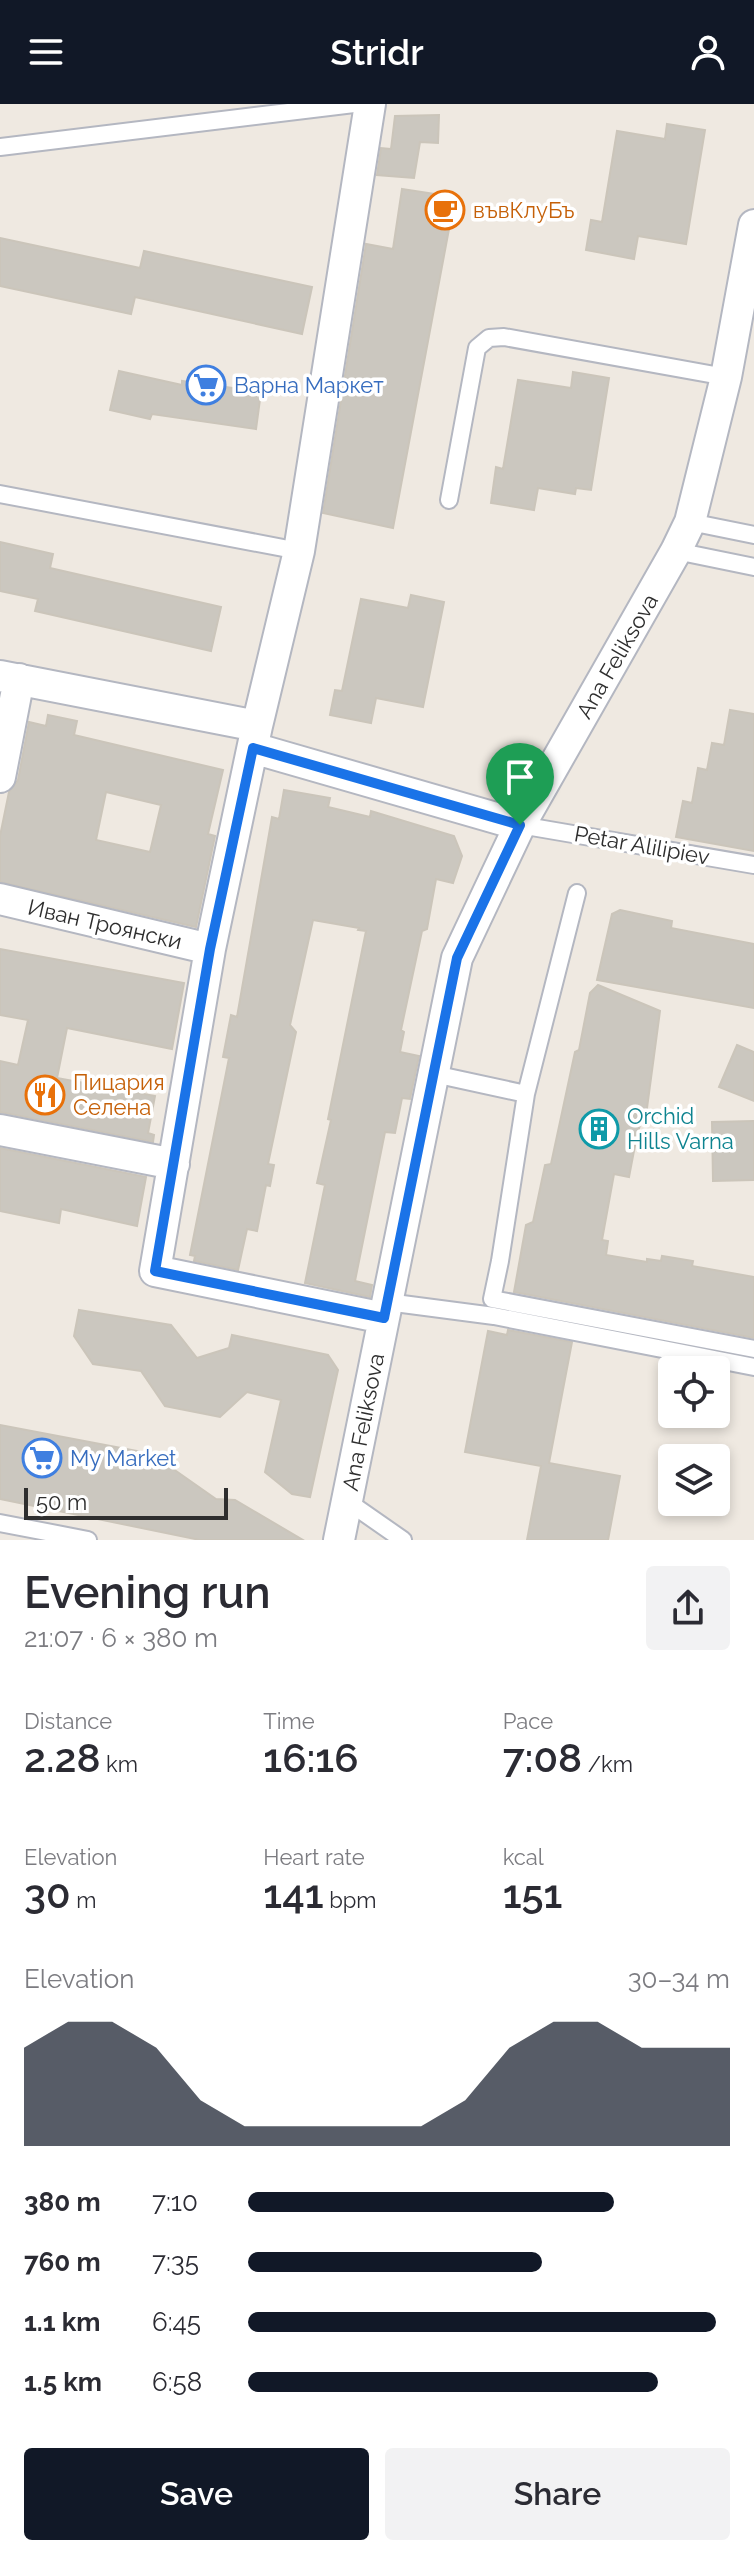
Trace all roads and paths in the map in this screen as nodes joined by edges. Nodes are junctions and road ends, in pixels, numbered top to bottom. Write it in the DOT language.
graph roads {
  1 [pos="354,104"];
  2 [pos="370,104"];
  3 [pos="0,147"];
  4 [pos="754,225"];
  5 [pos="726,377"];
  6 [pos="0,494"];
  7 [pos="449,500"];
  8 [pos="690,522"];
  9 [pos="754,535"];
  10 [pos="299,551"];
  11 [pos="676,551"];
  12 [pos="754,567"];
  13 [pos="9,677"];
  14 [pos="255,737"];
  15 [pos="0,777"];
  16 [pos="520,825"];
  17 [pos="754,865"];
  18 [pos="577,893"];
  19 [pos="0,899"];
  20 [pos="210,949"];
  21 [pos="434,1074"];
  22 [pos="526,1094"];
  23 [pos="0,1130"];
  24 [pos="174,1164"];
  25 [pos="386,1310"];
  26 [pos="754,1349"];
  27 [pos="754,1367"];
  28 [pos="347,1501"];
  29 [pos="0,1523"];
  30 [pos="83,1539"];
  31 [pos="339,1540"];
  32 [pos="403,1540"];
  1 -- 3 [label="lane"];
  2 -- 10 [label="street"];
  4 -- 5 [label="street, Ana Feliksova"];
  5 -- 7 [label="lane"];
  5 -- 8 [label="street, Ana Feliksova"];
  6 -- 10 [label="lane"];
  8 -- 9 [label="lane"];
  8 -- 11 [label="street, Ana Feliksova"];
  10 -- 14 [label="street"];
  11 -- 12 [label="lane"];
  11 -- 16 [label="street, Ana Feliksova"];
  13 -- 14 [label="street, Petar Alilipiev"];
  13 -- 15 [label="street"];
  14 -- 16 [label="street, Petar Alilipiev"];
  14 -- 20 [label="street"];
  16 -- 17 [label="lane, Petar Alilipiev"];
  16 -- 21 [label="street, Ana Feliksova"];
  18 -- 22 [label="lane"];
  19 -- 20 [label="street, Иван Троянски"];
  20 -- 24 [label="street"];
  21 -- 22 [label="lane"];
  21 -- 25 [label="street, Ana Feliksova"];
  22 -- 26 [label="lane"];
  23 -- 24 [label="street"];
  24 -- 25 [label="street"];
  25 -- 27 [label="lane"];
  25 -- 28 [label="street, Ana Feliksova"];
  28 -- 31 [label="street, Ana Feliksova"];
  28 -- 32 [label="lane"];
  29 -- 30 [label="lane"];
}
